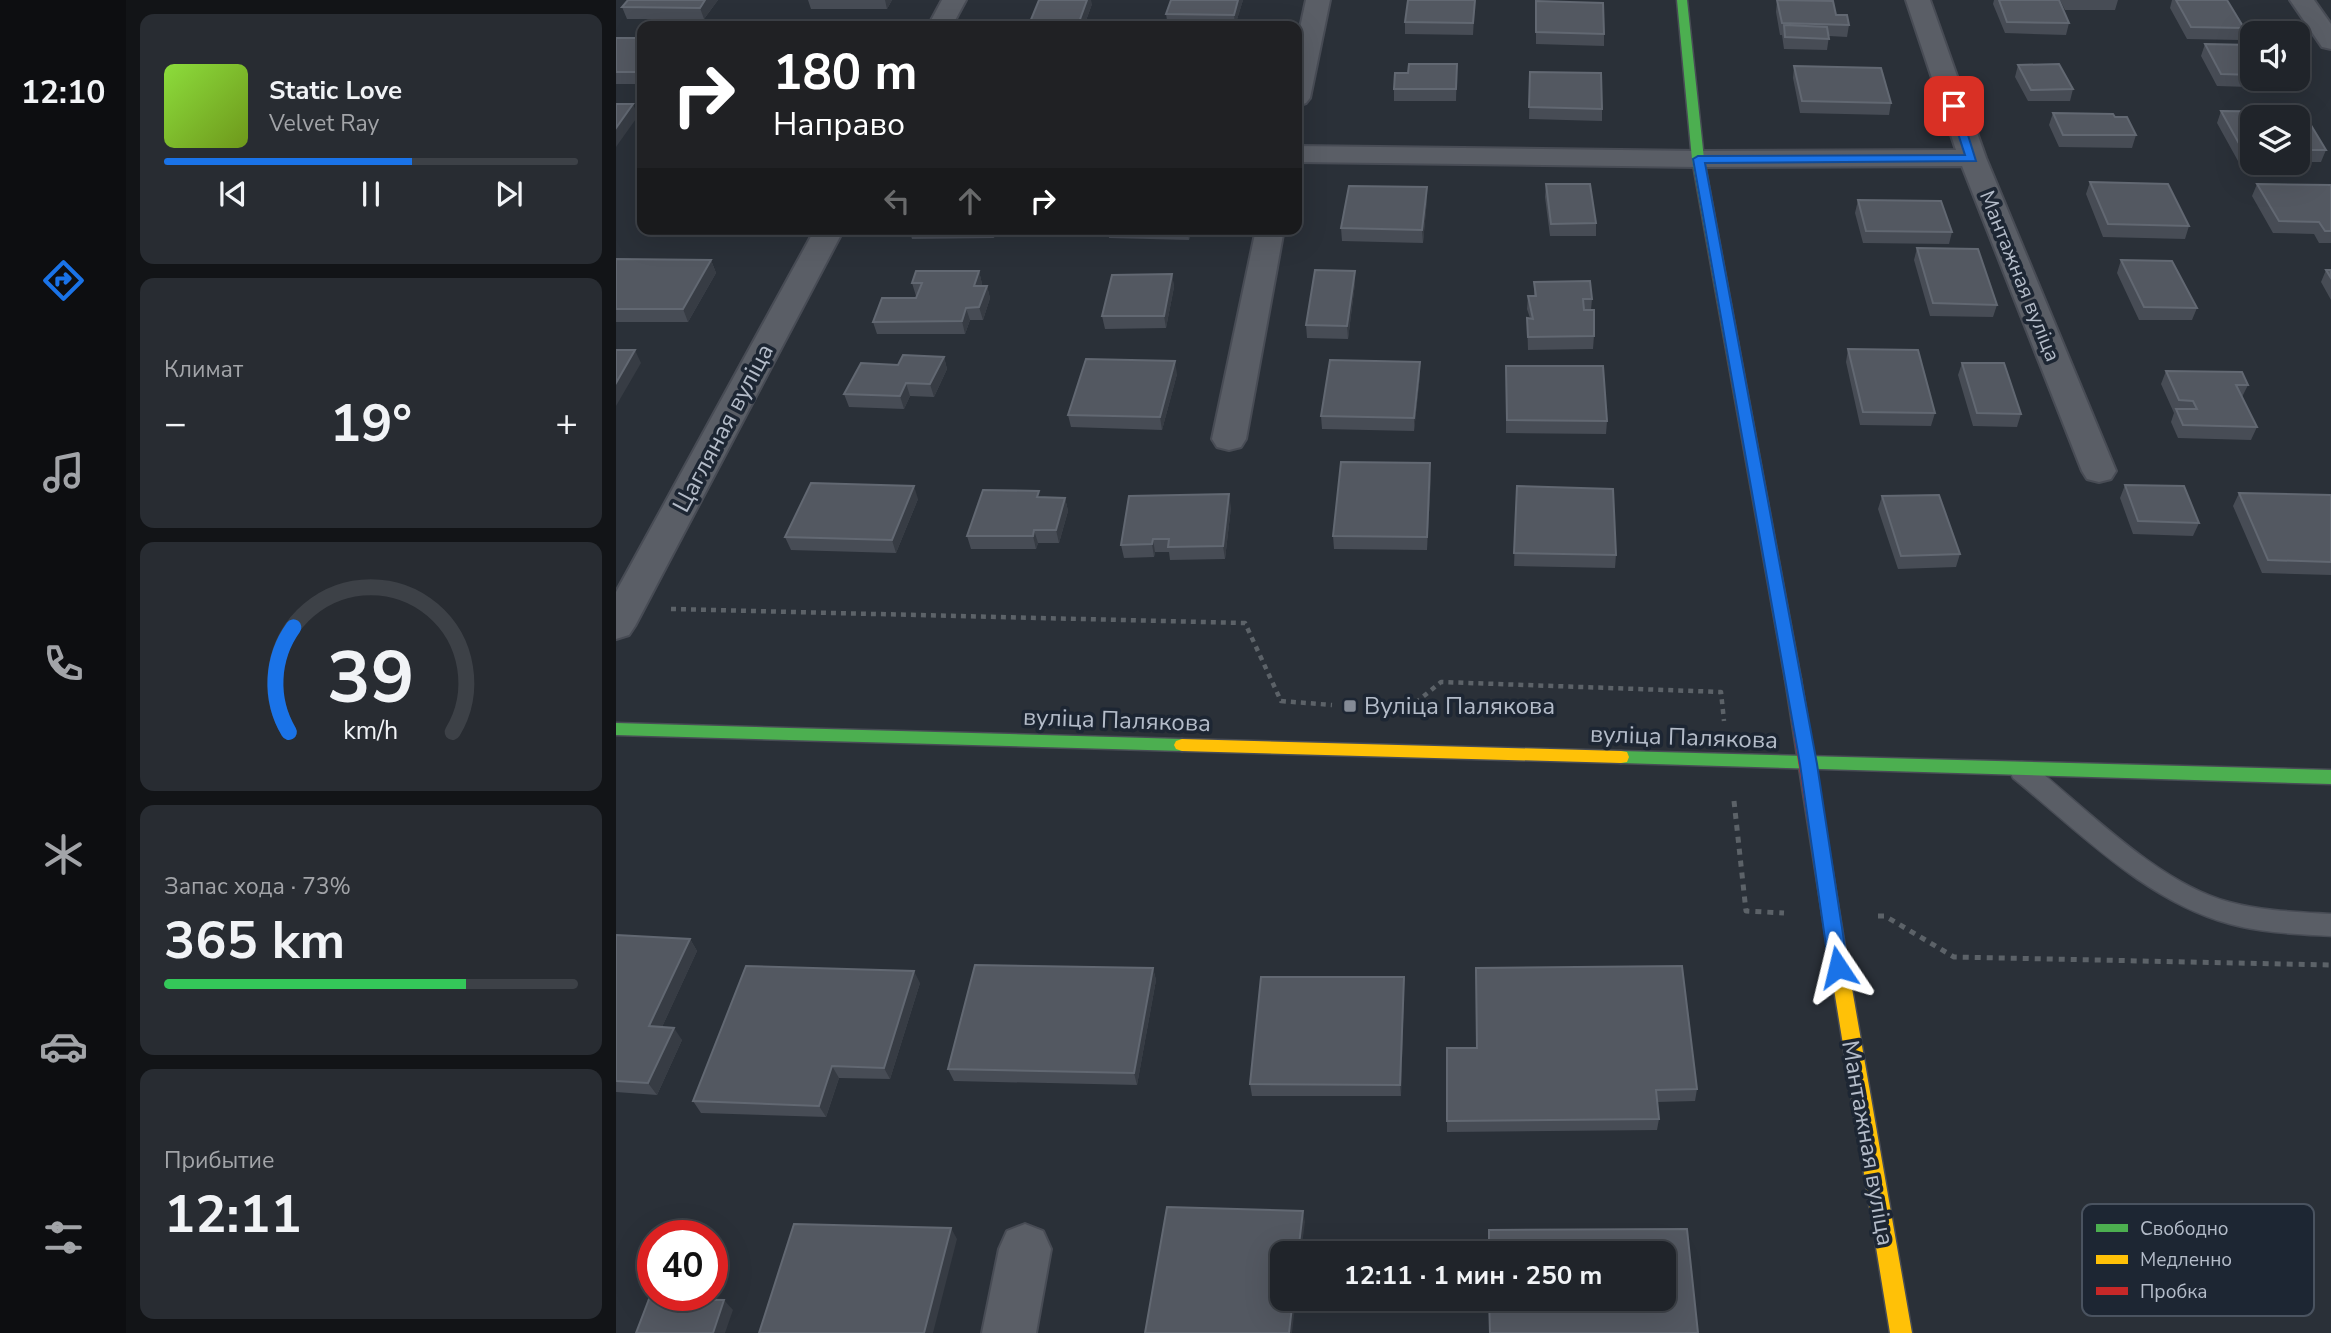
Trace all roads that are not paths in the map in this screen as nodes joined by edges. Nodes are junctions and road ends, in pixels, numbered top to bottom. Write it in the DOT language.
graph roads {
  1 [pos="954,0"];
  2 [pos="1318,0"];
  3 [pos="1682,0"];
  4 [pos="1918,0"];
  5 [pos="2302,0"];
  6 [pos="943,21"];
  7 [pos="2331,42"];
  8 [pos="1302,75"];
  9 [pos="1302,154"];
  10 [pos="1972,158"];
  11 [pos="1698,159"];
  12 [pos="827,235"];
  13 [pos="1269,235"];
  14 [pos="1228,439"];
  15 [pos="2099,471"];
  16 [pos="616,626"];
  17 [pos="616,729"];
  18 [pos="1809,764"];
  19 [pos="2022,771"];
  20 [pos="2331,778"];
  21 [pos="2331,925"];
  22 [pos="1025,1249"];
  23 [pos="1009,1333"];
  24 [pos="1901,1333"];
  1 -- 6 [label="street"];
  2 -- 8 [label="street"];
  3 -- 11 [label="street, Мантажная вуліца"];
  4 -- 10 [label="street, Мантажная вуліца"];
  5 -- 7 [label="street"];
  9 -- 11 [label="street"];
  10 -- 11 [label="street"];
  10 -- 15 [label="street, Мантажная вуліца"];
  11 -- 18 [label="street, Мантажная вуліца"];
  12 -- 16 [label="street, Цагляная вуліца"];
  13 -- 14 [label="street"];
  17 -- 18 [label="street, вуліца Палякова"];
  18 -- 19 [label="street, вуліца Палякова"];
  18 -- 24 [label="street, Мантажная вуліца"];
  19 -- 20 [label="street, вуліца Палякова"];
  19 -- 21 [label="lane"];
  22 -- 23 [label="street"];
}
